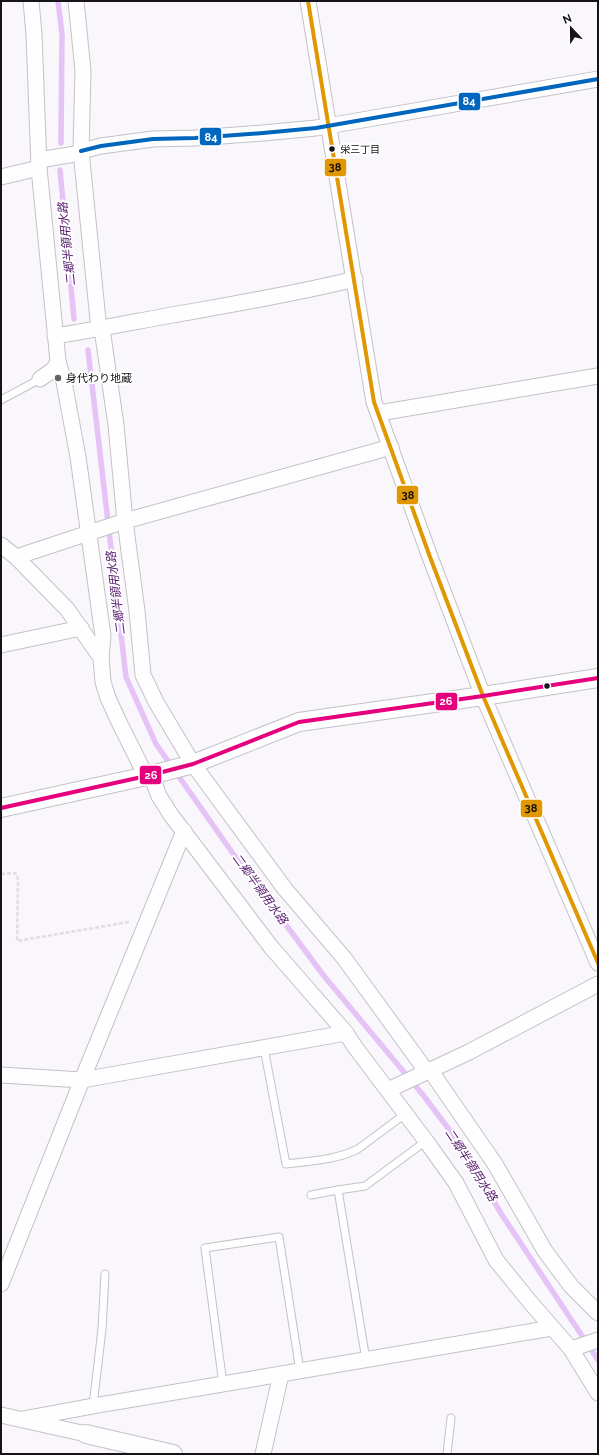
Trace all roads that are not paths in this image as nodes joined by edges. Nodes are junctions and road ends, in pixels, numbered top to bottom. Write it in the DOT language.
graph roads {
  1 [pos="31,1"];
  2 [pos="76,1"];
  3 [pos="308,1"];
  4 [pos="598,79"];
  5 [pos="330,125"];
  6 [pos="81,152"];
  7 [pos="39,164"];
  8 [pos="1,177"];
  9 [pos="355,279"];
  10 [pos="100,329"];
  11 [pos="55,336"];
  12 [pos="58,361"];
  13 [pos="598,376"];
  14 [pos="40,379"];
  15 [pos="1,400"];
  16 [pos="379,413"];
  17 [pos="391,447"];
  18 [pos="125,521"];
  19 [pos="89,532"];
  20 [pos="1,545"];
  21 [pos="16,557"];
  22 [pos="81,628"];
  23 [pos="1,645"];
  24 [pos="101,658"];
  25 [pos="598,678"];
  26 [pos="483,696"];
  27 [pos="193,764"];
  28 [pos="149,775"];
  29 [pos="1,808"];
  30 [pos="184,831"];
  31 [pos="598,963"];
  32 [pos="598,984"];
  33 [pos="346,1034"];
  34 [pos="264,1048"];
  35 [pos="427,1072"];
  36 [pos="1,1075"];
  37 [pos="82,1080"];
  38 [pos="388,1090"];
  39 [pos="405,1114"];
  40 [pos="426,1141"];
  41 [pos="338,1190"];
  42 [pos="310,1195"];
  43 [pos="105,1274"];
  44 [pos="1,1284"];
  45 [pos="598,1313"];
  46 [pos="552,1328"];
  47 [pos="598,1340"];
  48 [pos="571,1349"];
  49 [pos="366,1360"];
  50 [pos="300,1371"];
  51 [pos="280,1374"];
  52 [pos="223,1384"];
  53 [pos="598,1393"];
  54 [pos="93,1406"];
  55 [pos="1,1415"];
  56 [pos="451,1418"];
  57 [pos="23,1419"];
  58 [pos="86,1434"];
  59 [pos="172,1454"];
  60 [pos="263,1454"];
  61 [pos="447,1454"];
  1 -- 7 [label="street"];
  2 -- 6 [label="street"];
  3 -- 5 [label="street"];
  4 -- 5 [label="street"];
  5 -- 6 [label="street"];
  5 -- 9 [label="street"];
  6 -- 7 [label="street"];
  6 -- 10 [label="street"];
  7 -- 8 [label="street"];
  7 -- 11 [label="street"];
  9 -- 10 [label="street"];
  9 -- 16 [label="street"];
  10 -- 11 [label="street"];
  10 -- 18 [label="street"];
  11 -- 12 [label="street"];
  12 -- 14 [label="street"];
  12 -- 19 [label="street"];
  13 -- 16 [label="street"];
  14 -- 15 [label="lane"];
  16 -- 17 [label="street"];
  17 -- 18 [label="street"];
  17 -- 26 [label="street"];
  18 -- 19 [label="street"];
  18 -- 27 [label="street"];
  19 -- 21 [label="street"];
  19 -- 24 [label="street"];
  20 -- 21 [label="street"];
  21 -- 22 [label="street"];
  22 -- 23 [label="street"];
  22 -- 24 [label="street"];
  24 -- 28 [label="street"];
  25 -- 26 [label="street"];
  26 -- 27 [label="street"];
  26 -- 31 [label="street"];
  27 -- 28 [label="street"];
  27 -- 35 [label="street"];
  28 -- 29 [label="street"];
  28 -- 30 [label="street"];
  30 -- 33 [label="street"];
  30 -- 37 [label="street"];
  32 -- 35 [label="street"];
  33 -- 34 [label="street"];
  33 -- 38 [label="street"];
  34 -- 37 [label="street"];
  34 -- 39 [label="lane"];
  35 -- 38 [label="street"];
  35 -- 45 [label="street"];
  36 -- 37 [label="street"];
  37 -- 44 [label="street"];
  38 -- 39 [label="street"];
  39 -- 40 [label="street"];
  40 -- 41 [label="lane"];
  40 -- 46 [label="street"];
  41 -- 42 [label="lane"];
  41 -- 49 [label="lane"];
  43 -- 54 [label="lane"];
  46 -- 48 [label="street"];
  46 -- 49 [label="street"];
  47 -- 48 [label="street"];
  48 -- 53 [label="street"];
  49 -- 50 [label="street"];
  50 -- 51 [label="street"];
  50 -- 52 [label="lane"];
  51 -- 52 [label="street"];
  51 -- 60 [label="street"];
  52 -- 54 [label="street"];
  54 -- 57 [label="street"];
  55 -- 57 [label="street"];
  56 -- 61 [label="lane"];
  57 -- 58 [label="street"];
  58 -- 59 [label="street"];
}
